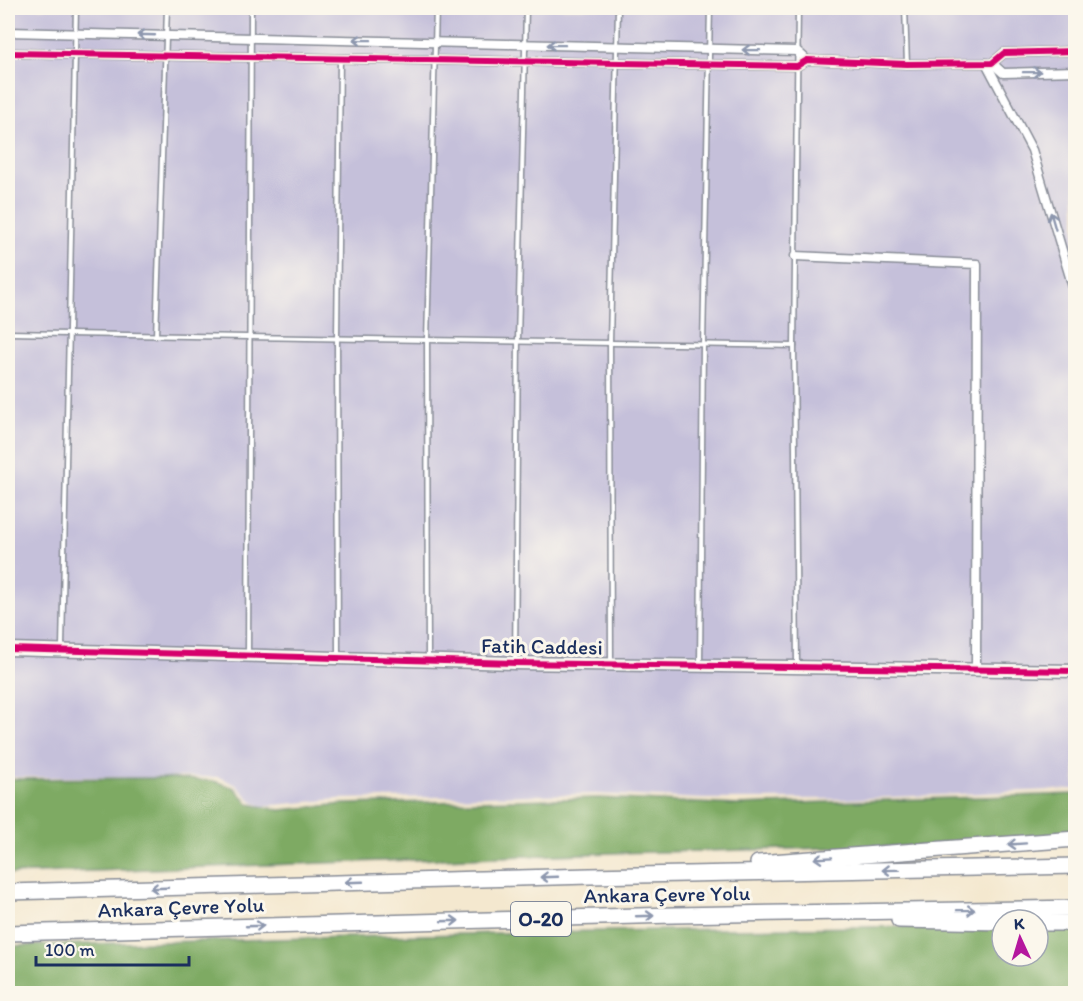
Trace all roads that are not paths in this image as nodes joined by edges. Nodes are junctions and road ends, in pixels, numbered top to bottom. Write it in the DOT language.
graph roads {
  1 [pos="76,8"];
  2 [pos="166,8"];
  3 [pos="251,8"];
  4 [pos="436,8"];
  5 [pos="526,8"];
  6 [pos="618,8"];
  7 [pos="710,8"];
  8 [pos="798,8"];
  9 [pos="905,8"];
  10 [pos="8,32"];
  11 [pos="75,33"];
  12 [pos="166,36"];
  13 [pos="251,38"];
  14 [pos="435,42"];
  15 [pos="525,45"];
  16 [pos="617,47"];
  17 [pos="709,49"];
  18 [pos="797,51"];
  19 [pos="1076,51"];
  20 [pos="8,53"];
  21 [pos="74,54"];
  22 [pos="165,56"];
  23 [pos="251,57"];
  24 [pos="340,58"];
  25 [pos="435,60"];
  26 [pos="807,60"];
  27 [pos="526,62"];
  28 [pos="617,63"];
  29 [pos="989,63"];
  30 [pos="907,64"];
  31 [pos="709,65"];
  32 [pos="797,66"];
  33 [pos="1076,71"];
  34 [pos="795,256"];
  35 [pos="1076,297"];
  36 [pos="8,333"];
  37 [pos="70,334"];
  38 [pos="156,336"];
  39 [pos="249,337"];
  40 [pos="337,338"];
  41 [pos="427,341"];
  42 [pos="518,341"];
  43 [pos="610,342"];
  44 [pos="703,345"];
  45 [pos="794,346"];
  46 [pos="8,649"];
  47 [pos="62,651"];
  48 [pos="248,654"];
  49 [pos="338,657"];
  50 [pos="428,660"];
  51 [pos="515,663"];
  52 [pos="611,664"];
  53 [pos="700,665"];
  54 [pos="797,665"];
  55 [pos="976,669"];
  56 [pos="1076,671"];
  57 [pos="1076,839"];
  58 [pos="1076,867"];
  59 [pos="590,876"];
  60 [pos="8,892"];
  61 [pos="1076,908"];
  62 [pos="674,915"];
  63 [pos="990,922"];
  64 [pos="1050,922"];
  65 [pos="1076,923"];
  66 [pos="8,933"];
  1 -- 11 [label="lane"];
  2 -- 12 [label="lane"];
  3 -- 13 [label="lane"];
  4 -- 14 [label="lane"];
  5 -- 15 [label="lane"];
  6 -- 16 [label="lane"];
  7 -- 17 [label="lane"];
  8 -- 18 [label="lane"];
  9 -- 30 [label="lane"];
  10 -- 11 [label="street"];
  12 -- 11 [label="street, one-way"];
  11 -- 21 [label="lane"];
  12 -- 13 [label="street"];
  12 -- 22 [label="lane"];
  14 -- 13 [label="street, one-way"];
  13 -- 23 [label="lane"];
  14 -- 15 [label="street"];
  14 -- 25 [label="lane"];
  16 -- 15 [label="street, one-way"];
  15 -- 27 [label="lane"];
  16 -- 17 [label="street"];
  16 -- 28 [label="lane"];
  18 -- 17 [label="street, one-way"];
  17 -- 31 [label="lane"];
  18 -- 26 [label="street"];
  18 -- 32 [label="lane"];
  19 -- 29 [label="street"];
  20 -- 21 [label="street"];
  21 -- 22 [label="street"];
  21 -- 37 [label="lane"];
  22 -- 23 [label="street"];
  22 -- 38 [label="lane"];
  23 -- 24 [label="street"];
  23 -- 39 [label="lane"];
  24 -- 25 [label="street"];
  24 -- 40 [label="lane"];
  25 -- 27 [label="street"];
  25 -- 41 [label="lane"];
  26 -- 30 [label="street"];
  26 -- 32 [label="street"];
  27 -- 28 [label="street"];
  27 -- 42 [label="lane"];
  28 -- 31 [label="street"];
  28 -- 43 [label="lane"];
  29 -- 30 [label="street"];
  29 -- 33 [label="street, one-way"];
  35 -- 29 [label="street, one-way"];
  31 -- 32 [label="street"];
  31 -- 44 [label="lane"];
  32 -- 34 [label="lane"];
  34 -- 45 [label="lane"];
  34 -- 55 [label="street"];
  36 -- 37 [label="lane"];
  37 -- 38 [label="lane"];
  37 -- 47 [label="lane"];
  38 -- 39 [label="lane"];
  39 -- 40 [label="lane"];
  39 -- 48 [label="lane"];
  40 -- 41 [label="lane"];
  40 -- 49 [label="lane"];
  41 -- 42 [label="lane"];
  41 -- 50 [label="lane"];
  42 -- 43 [label="lane"];
  42 -- 51 [label="lane"];
  43 -- 44 [label="lane"];
  43 -- 52 [label="lane"];
  44 -- 45 [label="lane"];
  44 -- 53 [label="lane"];
  45 -- 54 [label="lane"];
  46 -- 47 [label="street, Fatih Caddesi"];
  47 -- 48 [label="street, Fatih Caddesi"];
  48 -- 49 [label="street, Fatih Caddesi"];
  49 -- 50 [label="street, Fatih Caddesi"];
  50 -- 51 [label="street, Fatih Caddesi"];
  51 -- 52 [label="street, Fatih Caddesi"];
  52 -- 53 [label="street, Fatih Caddesi"];
  53 -- 54 [label="street, Fatih Caddesi"];
  54 -- 55 [label="street, Fatih Caddesi"];
  55 -- 56 [label="street, Fatih Caddesi"];
  57 -- 59 [label="highway, one-way"];
  58 -- 59 [label="highway, Ankara Çevre Yolu / O-20, one-way"];
  59 -- 60 [label="highway, Ankara Çevre Yolu / O-20, one-way"];
  62 -- 61 [label="highway, Ankara Çevre Yolu / O-20, one-way"];
  62 -- 63 [label="highway"];
  66 -- 62 [label="highway, Ankara Çevre Yolu / O-20, one-way"];
  64 -- 65 [label="highway"];
}
